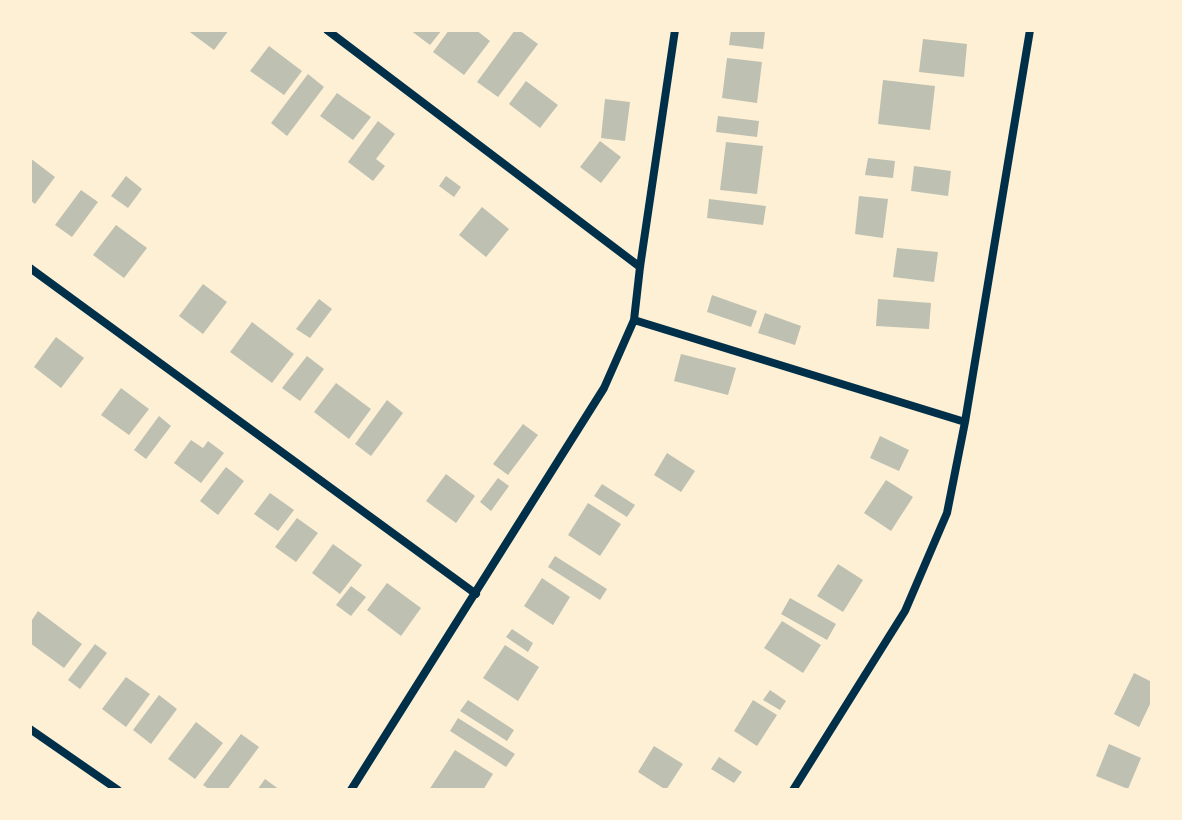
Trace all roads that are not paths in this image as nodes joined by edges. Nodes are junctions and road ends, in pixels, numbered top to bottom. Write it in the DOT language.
graph roads {
  1 [pos="327,30"];
  2 [pos="675,30"];
  3 [pos="1030,30"];
  4 [pos="640,267"];
  5 [pos="30,268"];
  6 [pos="634,320"];
  7 [pos="965,422"];
  8 [pos="476,594"];
  9 [pos="30,729"];
  10 [pos="118,790"];
  11 [pos="351,790"];
  12 [pos="793,790"];
  1 -- 4 [label="street"];
  2 -- 4 [label="street"];
  3 -- 7 [label="street"];
  4 -- 6 [label="street"];
  5 -- 8 [label="street"];
  6 -- 7 [label="street"];
  6 -- 8 [label="street"];
  7 -- 12 [label="street"];
  8 -- 11 [label="street"];
  9 -- 10 [label="street"];
}
